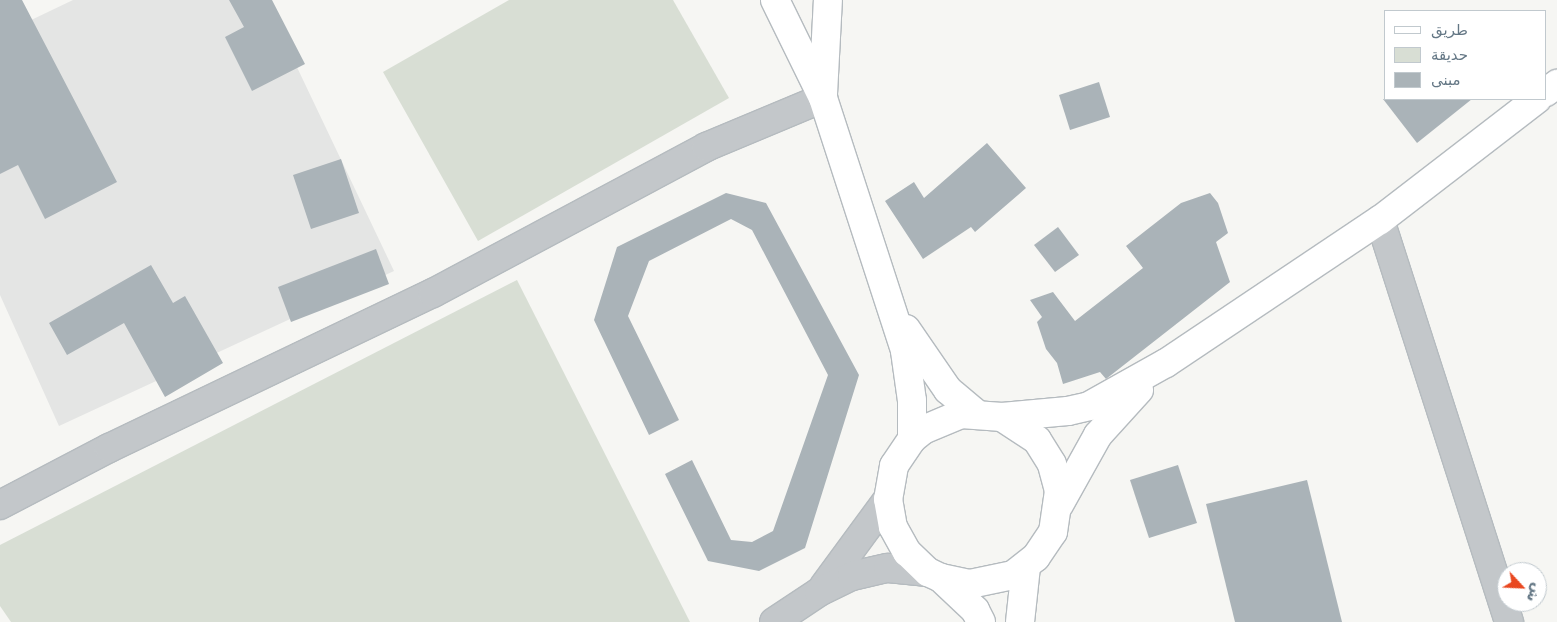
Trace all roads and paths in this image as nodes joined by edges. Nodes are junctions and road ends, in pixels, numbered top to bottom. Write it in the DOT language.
graph roads {
  1 [pos="775,0"];
  2 [pos="828,0"];
  3 [pos="823,98"];
  4 [pos="1536,100"];
  5 [pos="1380,220"];
  6 [pos="891,304"];
  7 [pos="1166,363"];
  8 [pos="975,413"];
  9 [pos="1002,417"];
  10 [pos="912,439"];
  11 [pos="888,499"];
  12 [pos="1059,505"];
  13 [pos="0,506"];
  14 [pos="1026,567"];
  15 [pos="935,575"];
  16 [pos="819,592"];
  17 [pos="774,622"];
  18 [pos="981,622"];
  19 [pos="1020,622"];
  20 [pos="1509,622"];
  1 -- 3 [label="main road"];
  2 -- 3 [label="main road"];
  3 -- 6 [label="main road"];
  3 -- 13 [label="street"];
  4 -- 5 [label="main road"];
  5 -- 7 [label="main road"];
  5 -- 20 [label="street"];
  6 -- 8 [label="main road"];
  6 -- 10 [label="main road"];
  7 -- 9 [label="main road"];
  7 -- 12 [label="main road"];
  8 -- 9 [label="main road"];
  8 -- 10 [label="main road"];
  9 -- 12 [label="main road"];
  10 -- 11 [label="main road"];
  11 -- 15 [label="main road"];
  11 -- 16 [label="street"];
  12 -- 14 [label="main road"];
  14 -- 15 [label="main road"];
  14 -- 19 [label="main road"];
  15 -- 16 [label="street"];
  15 -- 18 [label="main road"];
  16 -- 17 [label="street"];
}
